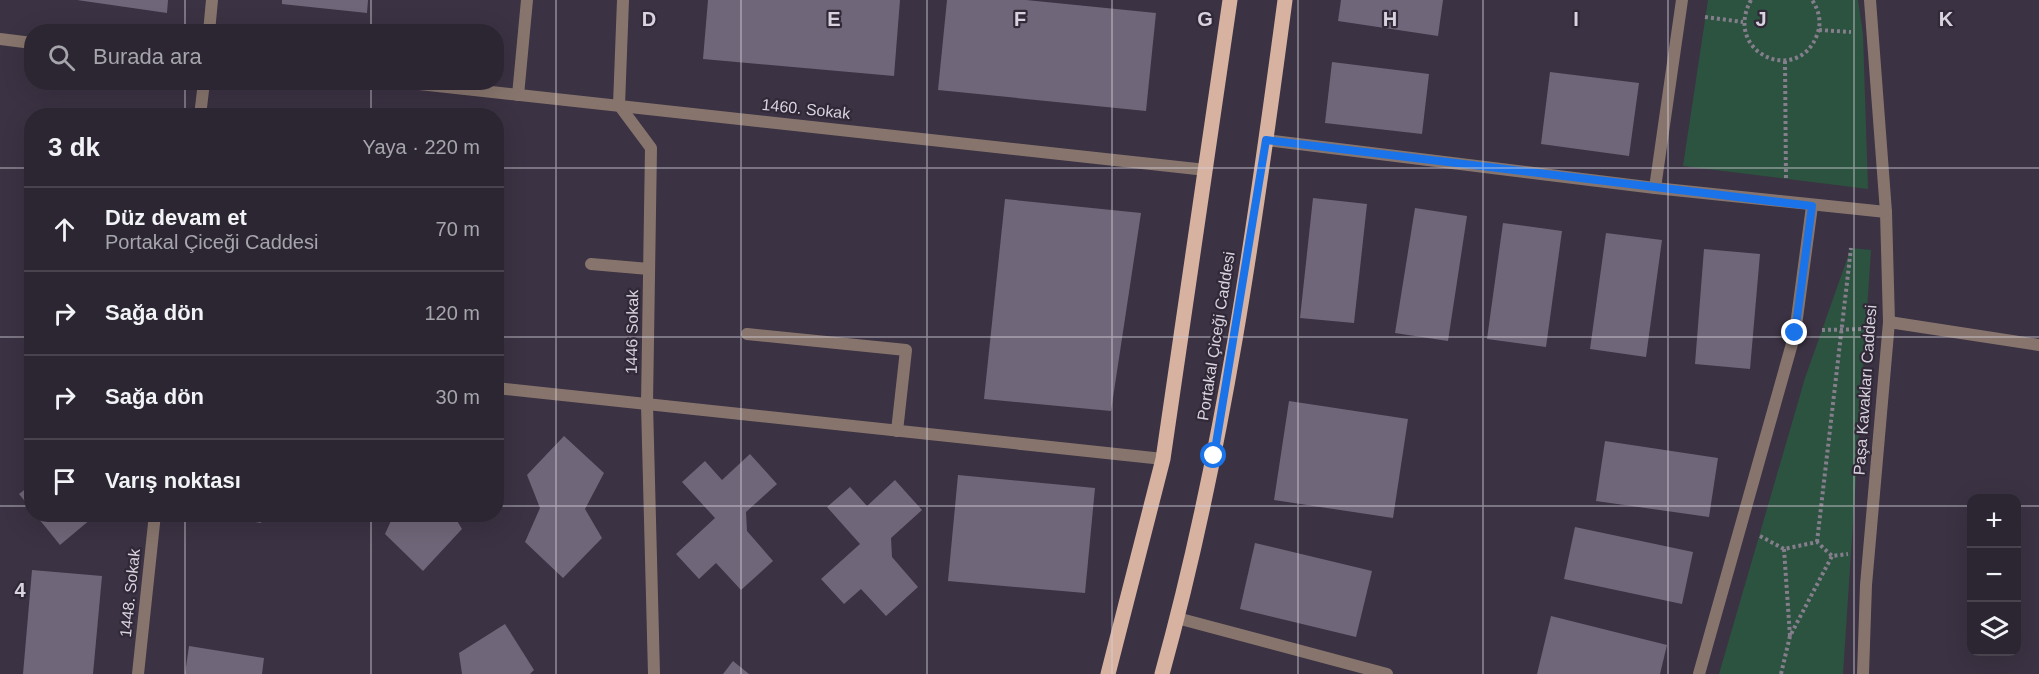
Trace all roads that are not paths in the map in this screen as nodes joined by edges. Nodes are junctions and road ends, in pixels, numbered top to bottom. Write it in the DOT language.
graph roads {
  1 [pos="212,0"];
  2 [pos="527,0"];
  3 [pos="623,0"];
  4 [pos="1230,0"];
  5 [pos="1285,0"];
  6 [pos="1682,0"];
  7 [pos="1870,0"];
  8 [pos="210,24"];
  9 [pos="0,39"];
  10 [pos="24,42"];
  11 [pos="203,90"];
  12 [pos="473,90"];
  13 [pos="518,95"];
  14 [pos="619,105"];
  15 [pos="201,108"];
  16 [pos="1266,140"];
  17 [pos="1206,170"];
  18 [pos="1655,188"];
  19 [pos="1812,206"];
  20 [pos="1886,212"];
  21 [pos="591,264"];
  22 [pos="649,269"];
  23 [pos="1889,322"];
  24 [pos="747,334"];
  25 [pos="2039,345"];
  26 [pos="504,389"];
  27 [pos="647,404"];
  28 [pos="897,431"];
  29 [pos="1162,459"];
  30 [pos="154,522"];
  31 [pos="1177,618"];
  32 [pos="138,674"];
  33 [pos="654,674"];
  34 [pos="1108,674"];
  35 [pos="1162,674"];
  36 [pos="1387,674"];
  37 [pos="1699,674"];
  38 [pos="1863,674"];
  1 -- 8 [label="street"];
  2 -- 13 [label="street"];
  3 -- 14 [label="street"];
  4 -- 17 [label="main road, Portakal Çiceği Caddesi"];
  5 -- 16 [label="main road, Portakal Çiceği Caddesi"];
  6 -- 18 [label="street"];
  7 -- 20 [label="street, Paşa Kavakları Caddesi"];
  9 -- 10 [label="street"];
  11 -- 15 [label="street"];
  12 -- 13 [label="street, 1460. Sokak"];
  13 -- 14 [label="street, 1460. Sokak"];
  14 -- 17 [label="street, 1460. Sokak"];
  14 -- 22 [label="street, 1446 Sokak"];
  16 -- 18 [label="street"];
  16 -- 31 [label="main road, Portakal Çiceği Caddesi"];
  17 -- 29 [label="main road, Portakal Çiceği Caddesi"];
  18 -- 19 [label="street"];
  19 -- 20 [label="street"];
  19 -- 37 [label="street"];
  20 -- 23 [label="street, Paşa Kavakları Caddesi"];
  21 -- 22 [label="street"];
  22 -- 27 [label="street, 1446 Sokak"];
  23 -- 25 [label="street"];
  23 -- 38 [label="street, Paşa Kavakları Caddesi"];
  24 -- 28 [label="street"];
  26 -- 27 [label="street"];
  27 -- 28 [label="street"];
  27 -- 33 [label="street, 1446 Sokak"];
  28 -- 29 [label="street"];
  29 -- 34 [label="main road, Portakal Çiceği Caddesi"];
  30 -- 32 [label="street, 1448. Sokak"];
  31 -- 35 [label="main road, Portakal Çiceği Caddesi"];
  31 -- 36 [label="street"];
}
